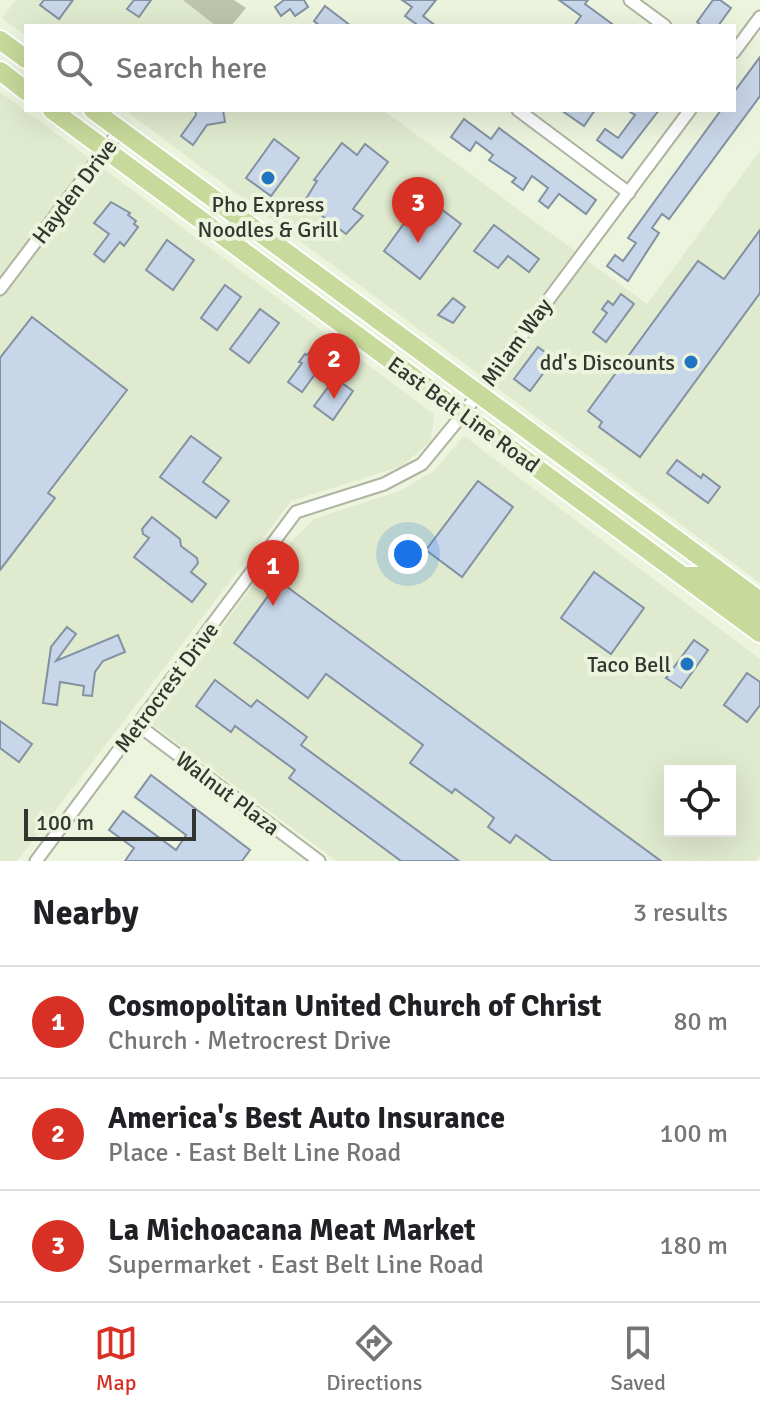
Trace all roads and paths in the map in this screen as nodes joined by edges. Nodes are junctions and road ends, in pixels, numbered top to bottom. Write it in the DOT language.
graph roads {
  1 [pos="630,0"];
  2 [pos="760,17"];
  3 [pos="662,24"];
  4 [pos="0,40"];
  5 [pos="736,49"];
  6 [pos="24,58"];
  7 [pos="0,71"];
  8 [pos="24,89"];
  9 [pos="55,112"];
  10 [pos="96,112"];
  11 [pos="521,112"];
  12 [pos="689,112"];
  13 [pos="120,130"];
  14 [pos="106,150"];
  15 [pos="629,193"];
  16 [pos="0,289"];
  17 [pos="478,394"];
  18 [pos="463,414"];
  19 [pos="584,503"];
  20 [pos="296,512"];
  21 [pos="697,554"];
  22 [pos="683,576"];
  23 [pos="760,601"];
  24 [pos="760,614"];
  25 [pos="760,633"];
  26 [pos="138,725"];
  27 [pos="36,861"];
  28 [pos="319,861"];
  1 -- 3 [label="street"];
  2 -- 5 [label="street"];
  4 -- 6 [label="main road"];
  7 -- 8 [label="main road"];
  9 -- 14 [label="main road, East Belt Line Road"];
  10 -- 13 [label="main road, East Belt Line Road"];
  11 -- 15 [label="street"];
  12 -- 15 [label="street, Milam Way"];
  13 -- 14 [label="street, Hayden Drive"];
  13 -- 17 [label="main road, East Belt Line Road"];
  14 -- 16 [label="street, Hayden Drive"];
  14 -- 18 [label="main road, East Belt Line Road"];
  15 -- 17 [label="street, Milam Way"];
  17 -- 18 [label="street, Milam Way"];
  17 -- 21 [label="main road, East Belt Line Road"];
  18 -- 19 [label="main road, East Belt Line Road"];
  18 -- 20 [label="street, Milam Way"];
  19 -- 21 [label="main road"];
  19 -- 22 [label="main road, East Belt Line Road"];
  20 -- 26 [label="street, Metrocrest Drive"];
  21 -- 23 [label="main road, East Belt Line Road"];
  22 -- 24 [label="main road"];
  22 -- 25 [label="main road, East Belt Line Road"];
  26 -- 27 [label="street, Metrocrest Drive"];
  26 -- 28 [label="street, Walnut Plaza"];
}
